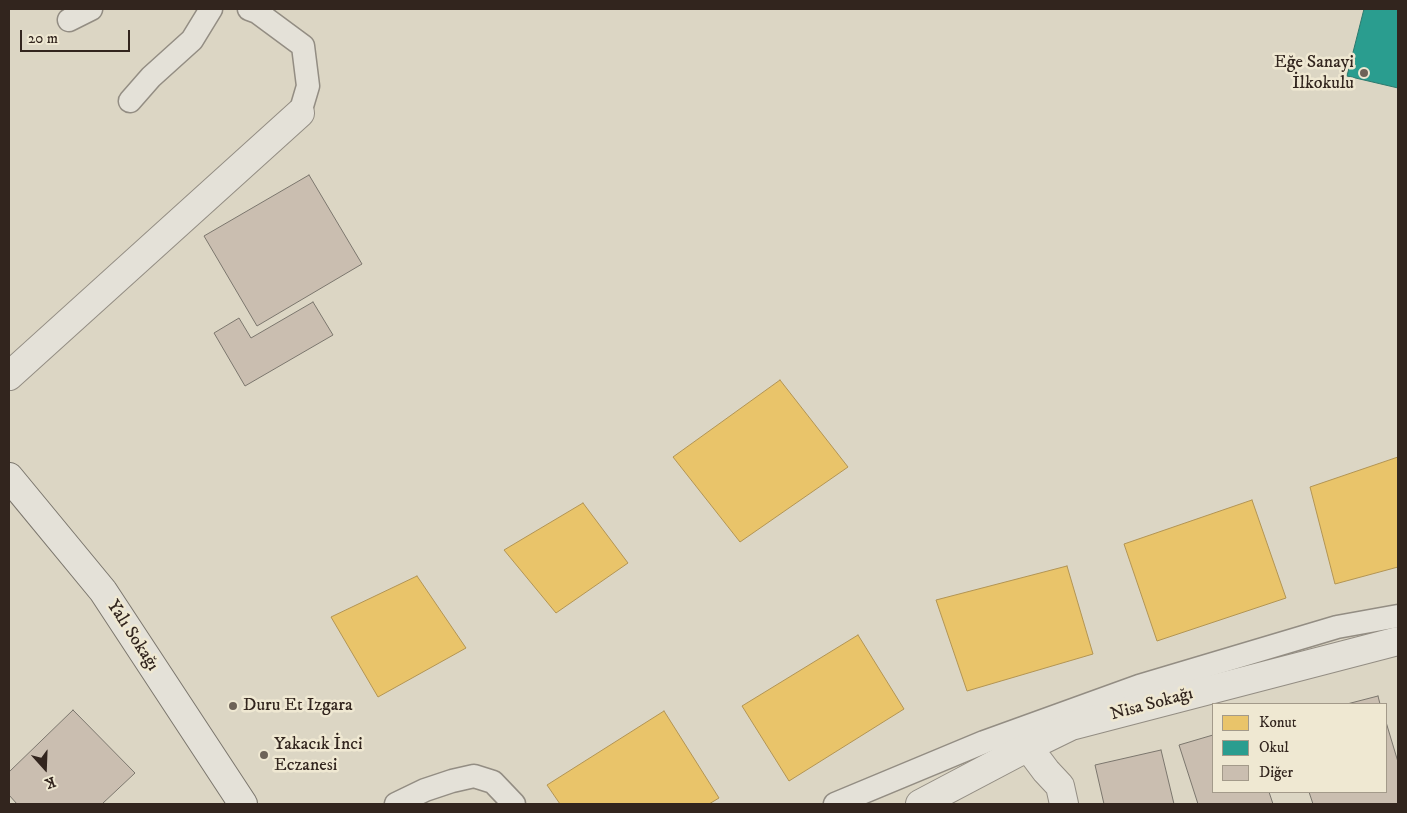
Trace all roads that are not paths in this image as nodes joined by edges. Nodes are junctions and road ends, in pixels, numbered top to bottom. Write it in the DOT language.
graph roads {
  1 [pos="91,9"];
  2 [pos="211,9"];
  3 [pos="249,9"];
  4 [pos="69,20"];
  5 [pos="130,102"];
  6 [pos="300,113"];
  7 [pos="9,376"];
  8 [pos="9,477"];
  9 [pos="1398,616"];
  10 [pos="1398,641"];
  11 [pos="1028,746"];
  12 [pos="243,804"];
  13 [pos="396,804"];
  14 [pos="514,804"];
  15 [pos="835,804"];
  16 [pos="920,804"];
  17 [pos="1064,804"];
  1 -- 4 [label="lane"];
  2 -- 5 [label="lane"];
  3 -- 6 [label="lane"];
  6 -- 7 [label="street"];
  8 -- 12 [label="street, Yalı Sokağı"];
  9 -- 15 [label="lane"];
  10 -- 11 [label="street, Nisa Sokağı"];
  11 -- 16 [label="street, Nisa Sokağı"];
  11 -- 17 [label="street"];
  13 -- 14 [label="lane"];
}
